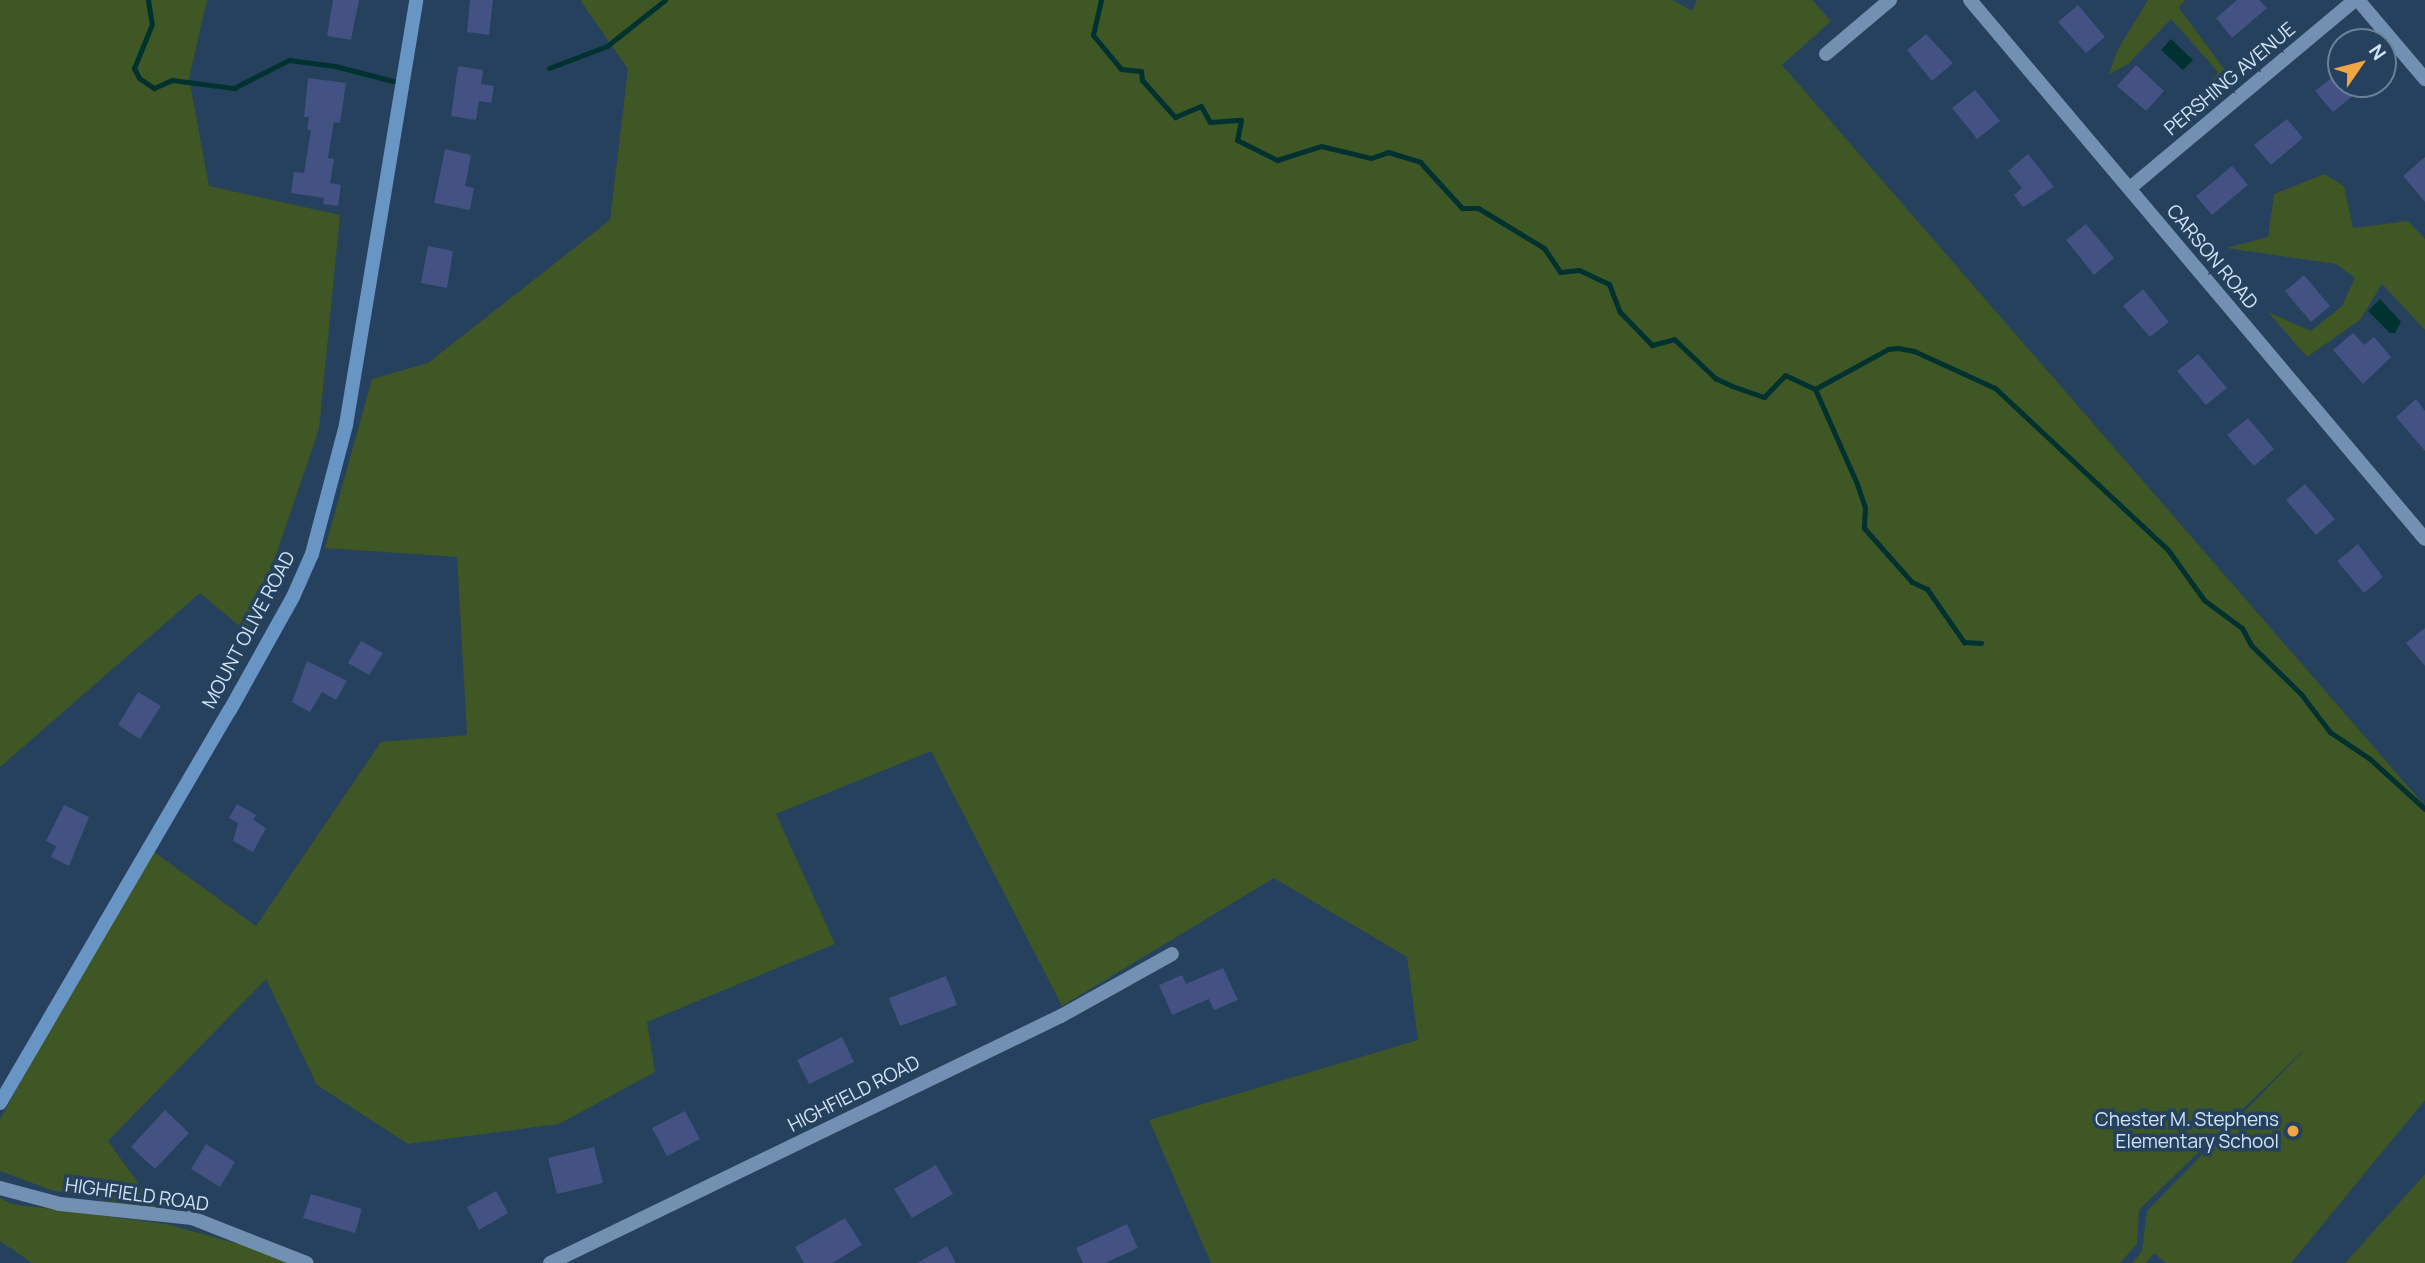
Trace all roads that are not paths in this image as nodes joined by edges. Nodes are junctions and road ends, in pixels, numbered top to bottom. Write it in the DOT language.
graph roads {
  1 [pos="416,0"];
  2 [pos="1890,0"];
  3 [pos="1970,0"];
  4 [pos="2356,0"];
  5 [pos="1826,54"];
  6 [pos="2425,79"];
  7 [pos="2130,188"];
  8 [pos="2425,539"];
  9 [pos="1172,954"];
  10 [pos="0,1103"];
  11 [pos="0,1188"];
  12 [pos="306,1263"];
  13 [pos="550,1263"];
  1 -- 10 [label="street, MOUNT OLIVE ROAD"];
  2 -- 5 [label="street"];
  3 -- 7 [label="street, CARSON ROAD"];
  4 -- 6 [label="street"];
  4 -- 7 [label="street, PERSHING AVENUE"];
  7 -- 8 [label="street, CARSON ROAD"];
  9 -- 13 [label="street, HIGHFIELD ROAD"];
  11 -- 12 [label="street, HIGHFIELD ROAD"];
}
